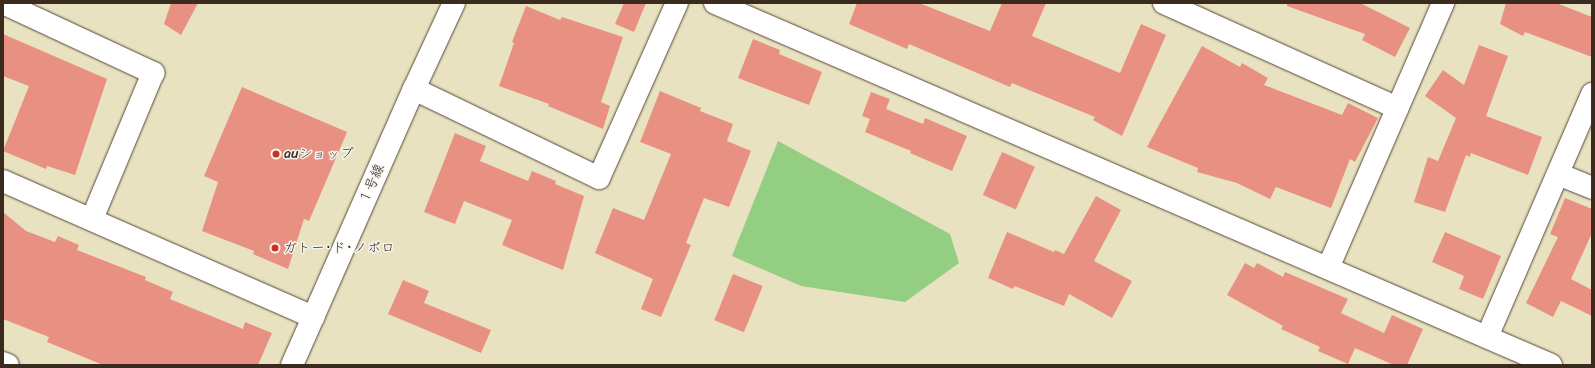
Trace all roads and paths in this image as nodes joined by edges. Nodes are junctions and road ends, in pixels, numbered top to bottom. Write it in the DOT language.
graph roads {
  1 [pos="3,3"];
  2 [pos="454,3"];
  3 [pos="676,3"];
  4 [pos="715,3"];
  5 [pos="1164,3"];
  6 [pos="1443,3"];
  7 [pos="414,89"];
  8 [pos="1592,94"];
  9 [pos="1398,108"];
  10 [pos="1558,174"];
  11 [pos="3,181"];
  12 [pos="1592,188"];
  13 [pos="92,219"];
  14 [pos="1328,268"];
  15 [pos="313,317"];
  16 [pos="1487,338"];
  17 [pos="3,363"];
  18 [pos="8,365"];
  19 [pos="292,365"];
  20 [pos="1551,365"];
  1 -- 13 [label="street"];
  2 -- 7 [label="street, １号線"];
  3 -- 7 [label="street"];
  4 -- 14 [label="street"];
  5 -- 9 [label="street"];
  6 -- 9 [label="street"];
  7 -- 15 [label="street, １号線"];
  8 -- 10 [label="street"];
  9 -- 14 [label="street"];
  10 -- 12 [label="street"];
  10 -- 16 [label="street"];
  11 -- 13 [label="street"];
  13 -- 15 [label="street"];
  14 -- 16 [label="street"];
  15 -- 19 [label="street, １号線"];
  16 -- 20 [label="street"];
  17 -- 18 [label="street"];
}
